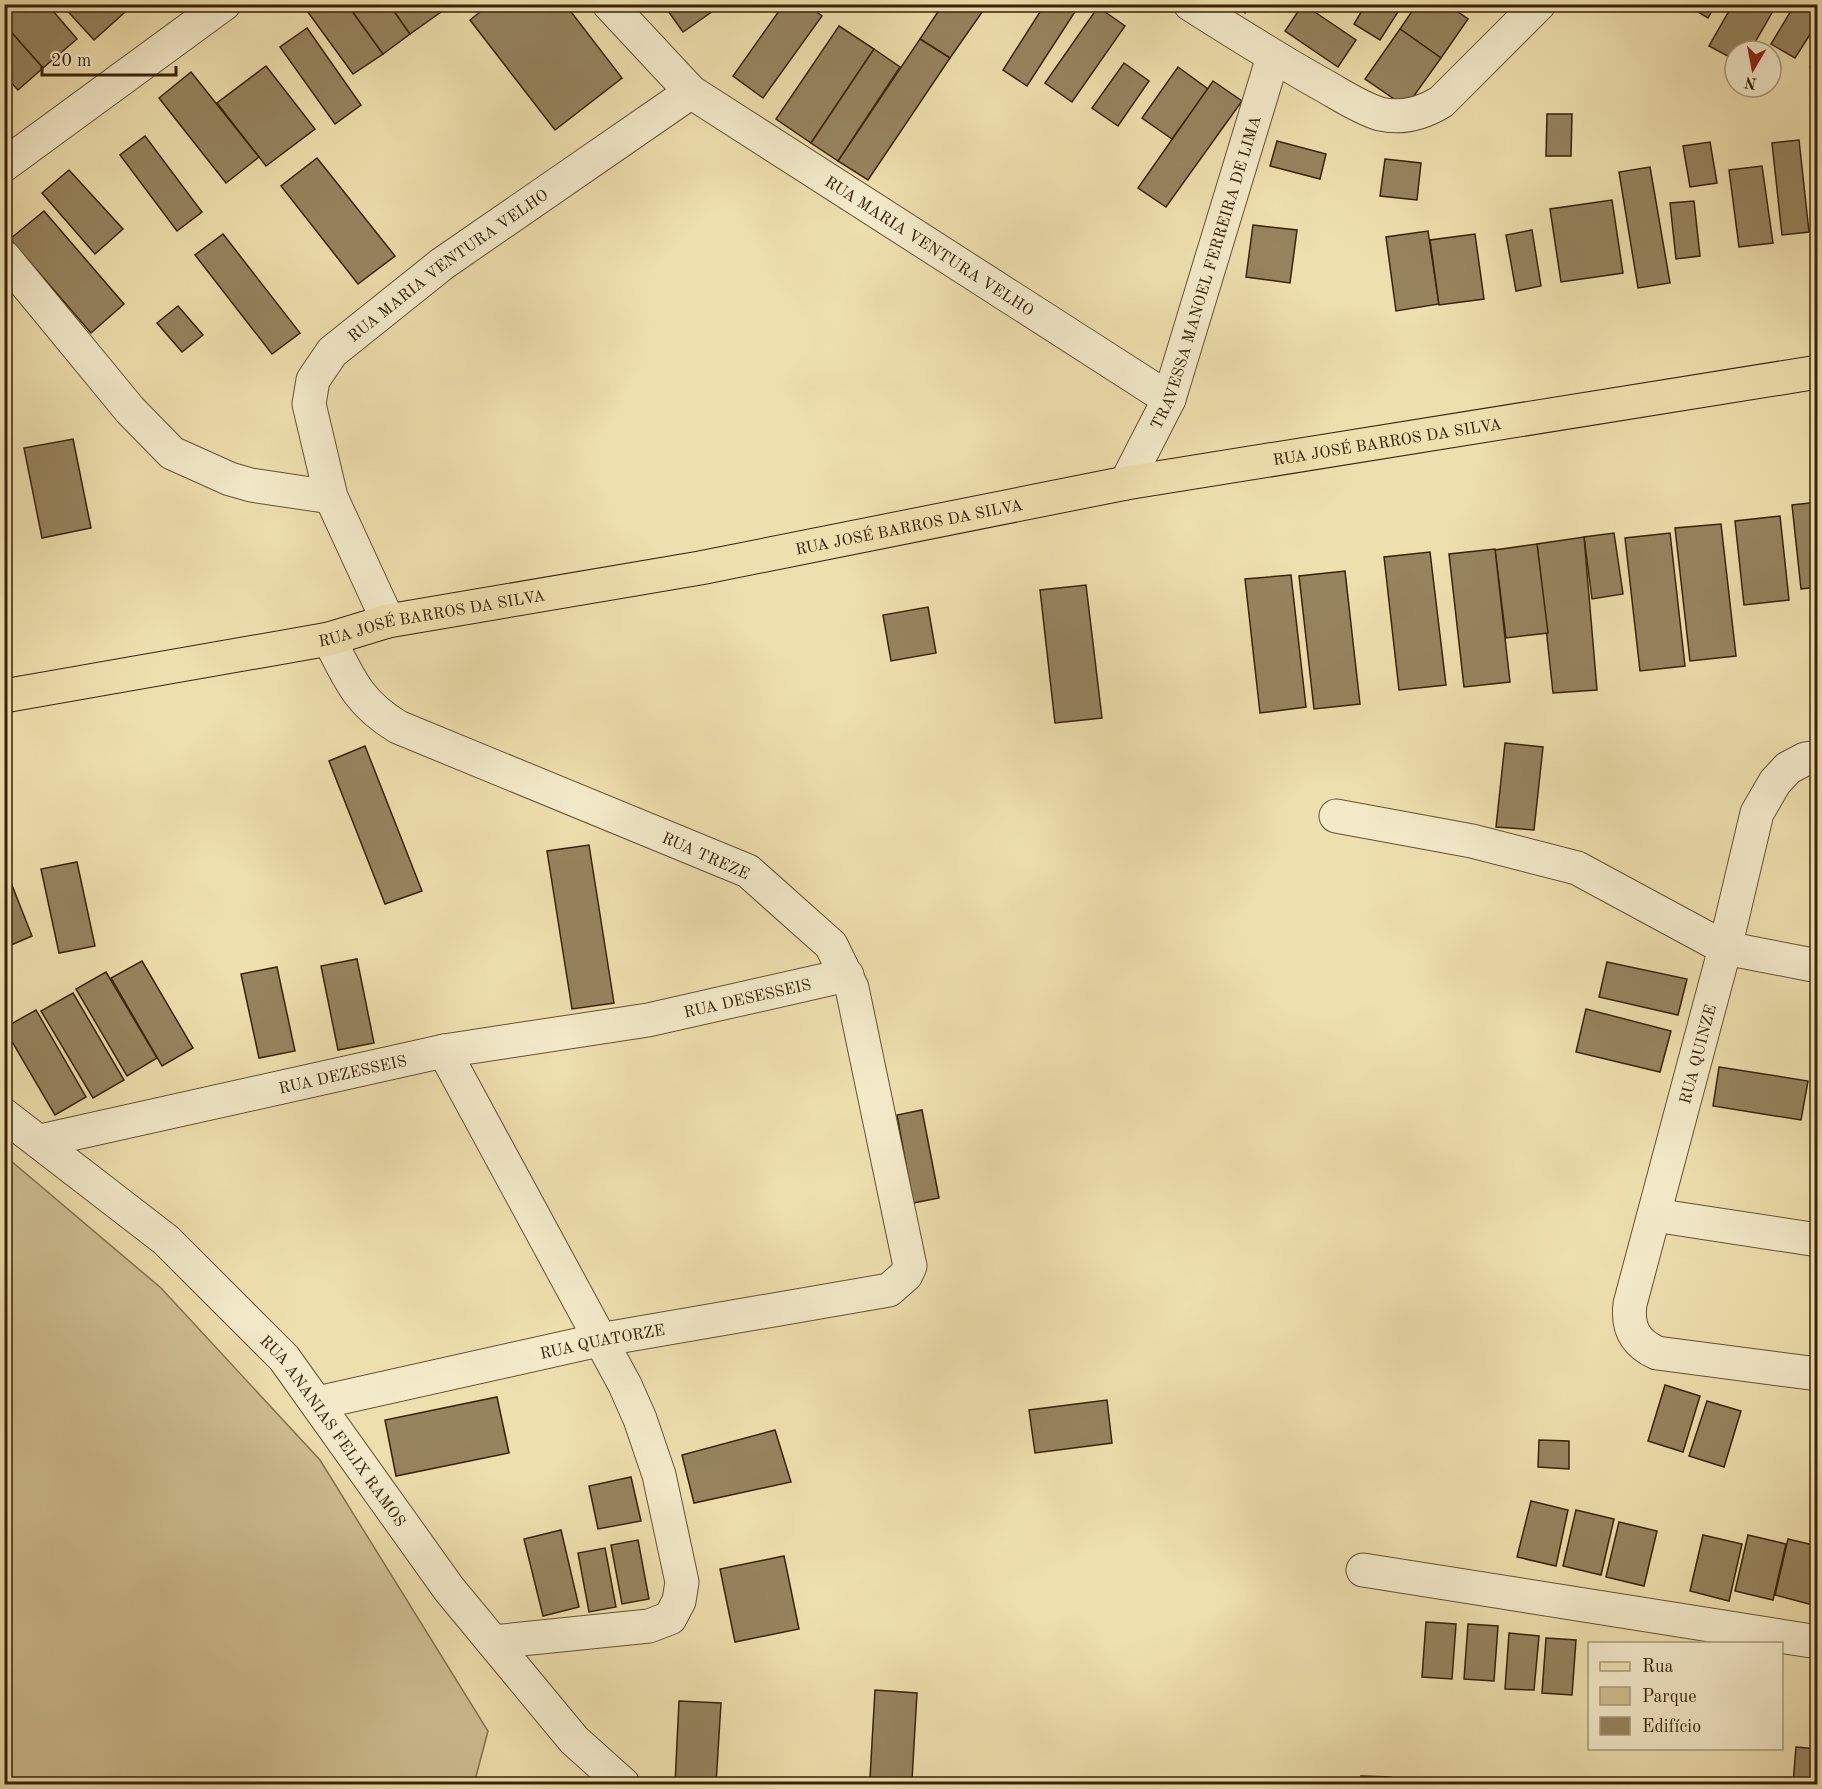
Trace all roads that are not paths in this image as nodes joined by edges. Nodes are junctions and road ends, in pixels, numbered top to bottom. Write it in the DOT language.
graph roads {
  1 [pos="224,4"];
  2 [pos="609,4"];
  3 [pos="1190,4"];
  4 [pos="1539,4"];
  5 [pos="1273,57"];
  6 [pos="691,92"];
  7 [pos="4,165"];
  8 [pos="4,257"];
  9 [pos="1818,372"];
  10 [pos="1169,399"];
  11 [pos="1126,483"];
  12 [pos="331,496"];
  13 [pos="387,621"];
  14 [pos="329,639"];
  15 [pos="4,696"];
  16 [pos="1811,758"];
  17 [pos="1336,816"];
  18 [pos="1725,948"];
  19 [pos="1818,966"];
  20 [pos="847,975"];
  21 [pos="648,1020"];
  22 [pos="444,1051"];
  23 [pos="4,1115"];
  24 [pos="40,1141"];
  25 [pos="1654,1215"];
  26 [pos="1818,1240"];
  27 [pos="889,1290"];
  28 [pos="599,1340"];
  29 [pos="1818,1374"];
  30 [pos="317,1403"];
  31 [pos="1363,1570"];
  32 [pos="493,1642"];
  33 [pos="1818,1642"];
  34 [pos="623,1785"];
  1 -- 7 [label="street"];
  2 -- 6 [label="street, RUA MARIA VENTURA VELHO"];
  3 -- 5 [label="street"];
  4 -- 5 [label="street"];
  5 -- 10 [label="street, TRAVESSA MANOEL FERREIRA DE LIMA"];
  6 -- 10 [label="street, RUA MARIA VENTURA VELHO"];
  6 -- 12 [label="street, RUA MARIA VENTURA VELHO"];
  8 -- 12 [label="street"];
  9 -- 11 [label="main road, RUA JOSÉ BARROS DA SILVA"];
  10 -- 11 [label="street, TRAVESSA MANOEL FERREIRA DE LIMA"];
  11 -- 13 [label="main road, RUA JOSÉ BARROS DA SILVA"];
  12 -- 13 [label="street, RUA MARIA VENTURA VELHO"];
  13 -- 14 [label="main road, RUA JOSÉ BARROS DA SILVA"];
  14 -- 15 [label="main road, RUA JOSÉ BARROS DA SILVA"];
  14 -- 20 [label="street, RUA TREZE"];
  16 -- 18 [label="street, RUA QUINZE"];
  17 -- 18 [label="street"];
  18 -- 19 [label="street"];
  18 -- 25 [label="street, RUA QUINZE"];
  20 -- 21 [label="street, RUA DESESSEIS"];
  20 -- 27 [label="street, RUA TREZE"];
  21 -- 22 [label="street, RUA DEZESSEIS"];
  22 -- 24 [label="street, RUA DEZESSEIS"];
  22 -- 28 [label="street"];
  23 -- 24 [label="street, RUA ANANIAS FELIX RAMOS"];
  24 -- 30 [label="street, RUA ANANIAS FELIX RAMOS"];
  25 -- 26 [label="street"];
  25 -- 29 [label="street, RUA QUINZE"];
  27 -- 28 [label="street, RUA QUATORZE"];
  28 -- 30 [label="street, RUA QUATORZE"];
  28 -- 32 [label="street"];
  30 -- 32 [label="street, RUA ANANIAS FELIX RAMOS"];
  31 -- 33 [label="street"];
  32 -- 34 [label="street, RUA ANANIAS FELIX RAMOS"];
}
